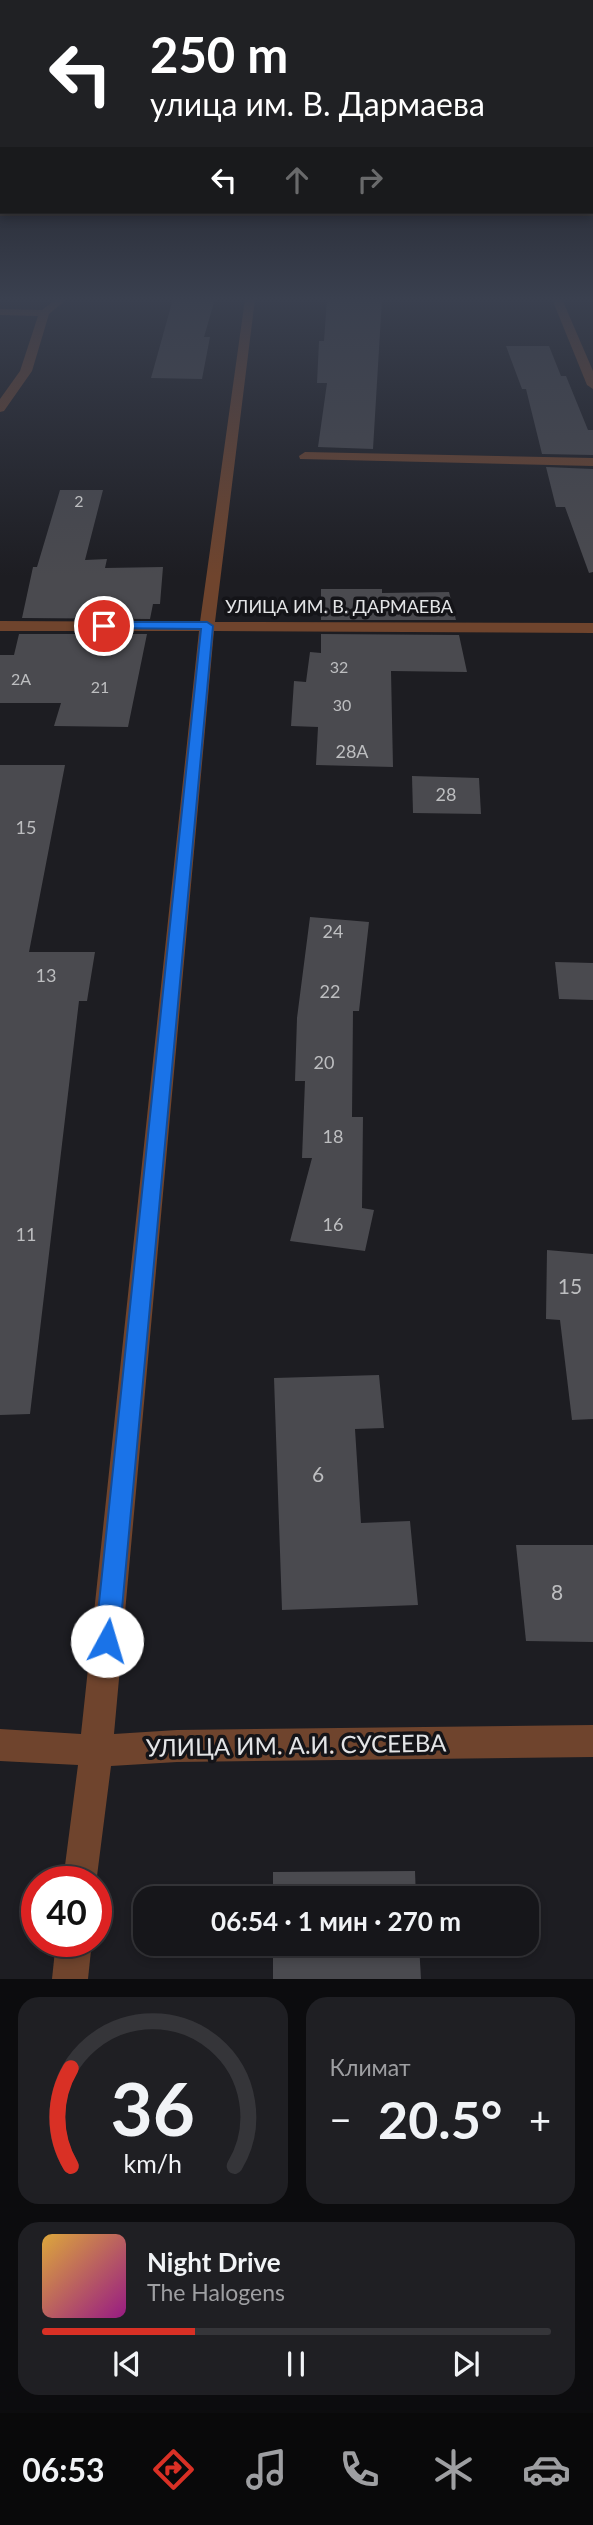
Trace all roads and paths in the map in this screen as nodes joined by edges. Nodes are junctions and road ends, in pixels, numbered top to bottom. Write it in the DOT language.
graph roads {
  1 [pos="12,391"];
  2 [pos="238,391"];
  3 [pos="0,408"];
  4 [pos="305,456"];
  5 [pos="593,462"];
  6 [pos="0,626"];
  7 [pos="207,626"];
  8 [pos="593,628"];
  9 [pos="593,1741"];
  10 [pos="0,1745"];
  11 [pos="96,1751"];
  12 [pos="82,1866"];
  13 [pos="72,1957"];
  14 [pos="70,1979"];
  1 -- 3 [label="street"];
  2 -- 7 [label="street"];
  4 -- 5 [label="street"];
  6 -- 7 [label="street, УЛИЦА ИМ. В. ДАРМАЕВА"];
  7 -- 8 [label="street, УЛИЦА ИМ. В. ДАРМАЕВА"];
  7 -- 11 [label="street"];
  9 -- 11 [label="street, УЛИЦА ИМ. А.И. СУСЕЕВА"];
  10 -- 11 [label="street, УЛИЦА ИМ. А.И. СУСЕЕВА"];
  11 -- 12 [label="street"];
  13 -- 14 [label="street"];
}
